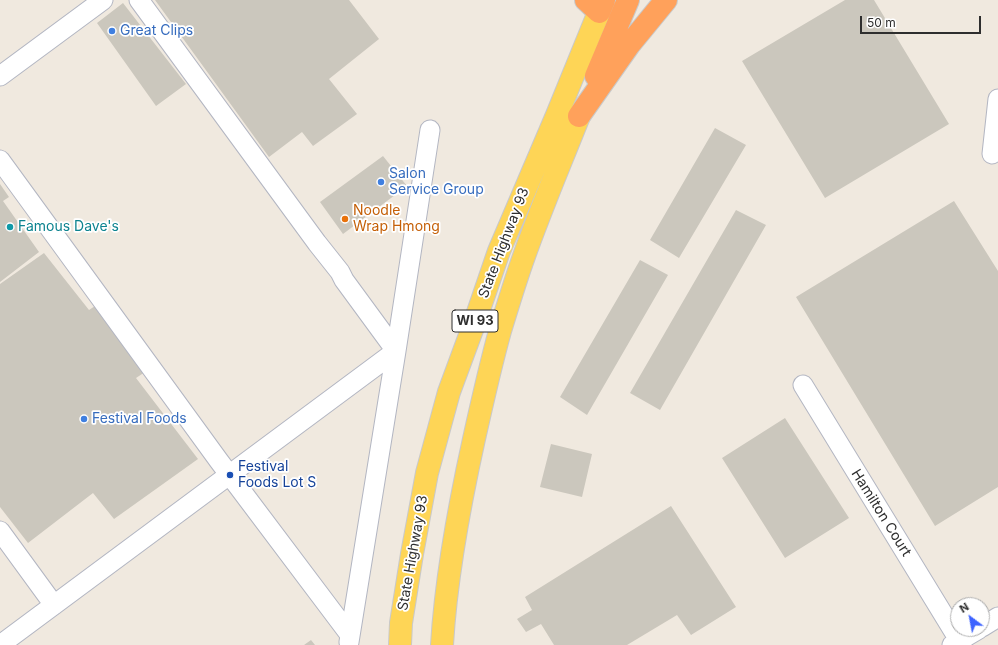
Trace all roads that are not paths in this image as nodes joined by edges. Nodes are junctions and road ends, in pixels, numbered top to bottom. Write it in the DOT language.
graph roads {
  1 [pos="103,0"];
  2 [pos="139,0"];
  3 [pos="628,0"];
  4 [pos="666,0"];
  5 [pos="596,4"];
  6 [pos="0,76"];
  7 [pos="998,100"];
  8 [pos="579,116"];
  9 [pos="430,130"];
  10 [pos="992,154"];
  11 [pos="0,160"];
  12 [pos="396,351"];
  13 [pos="803,385"];
  14 [pos="230,475"];
  15 [pos="0,531"];
  16 [pos="54,605"];
  17 [pos="967,637"];
  18 [pos="349,640"];
  19 [pos="958,643"];
  20 [pos="0,645"];
  21 [pos="400,645"];
  22 [pos="442,645"];
  1 -- 6 [label="street"];
  2 -- 12 [label="street"];
  3 -- 8 [label="highway"];
  4 -- 8 [label="highway"];
  5 -- 21 [label="main road, State Highway 93 / WI 93"];
  7 -- 10 [label="street"];
  8 -- 22 [label="main road, State Highway 93 / WI 93"];
  9 -- 12 [label="street"];
  11 -- 14 [label="street"];
  12 -- 14 [label="street"];
  12 -- 18 [label="street"];
  13 -- 19 [label="street, Hamilton Court"];
  14 -- 16 [label="street"];
  14 -- 18 [label="street"];
  15 -- 16 [label="street"];
  16 -- 20 [label="street"];
  17 -- 19 [label="street"];
}
